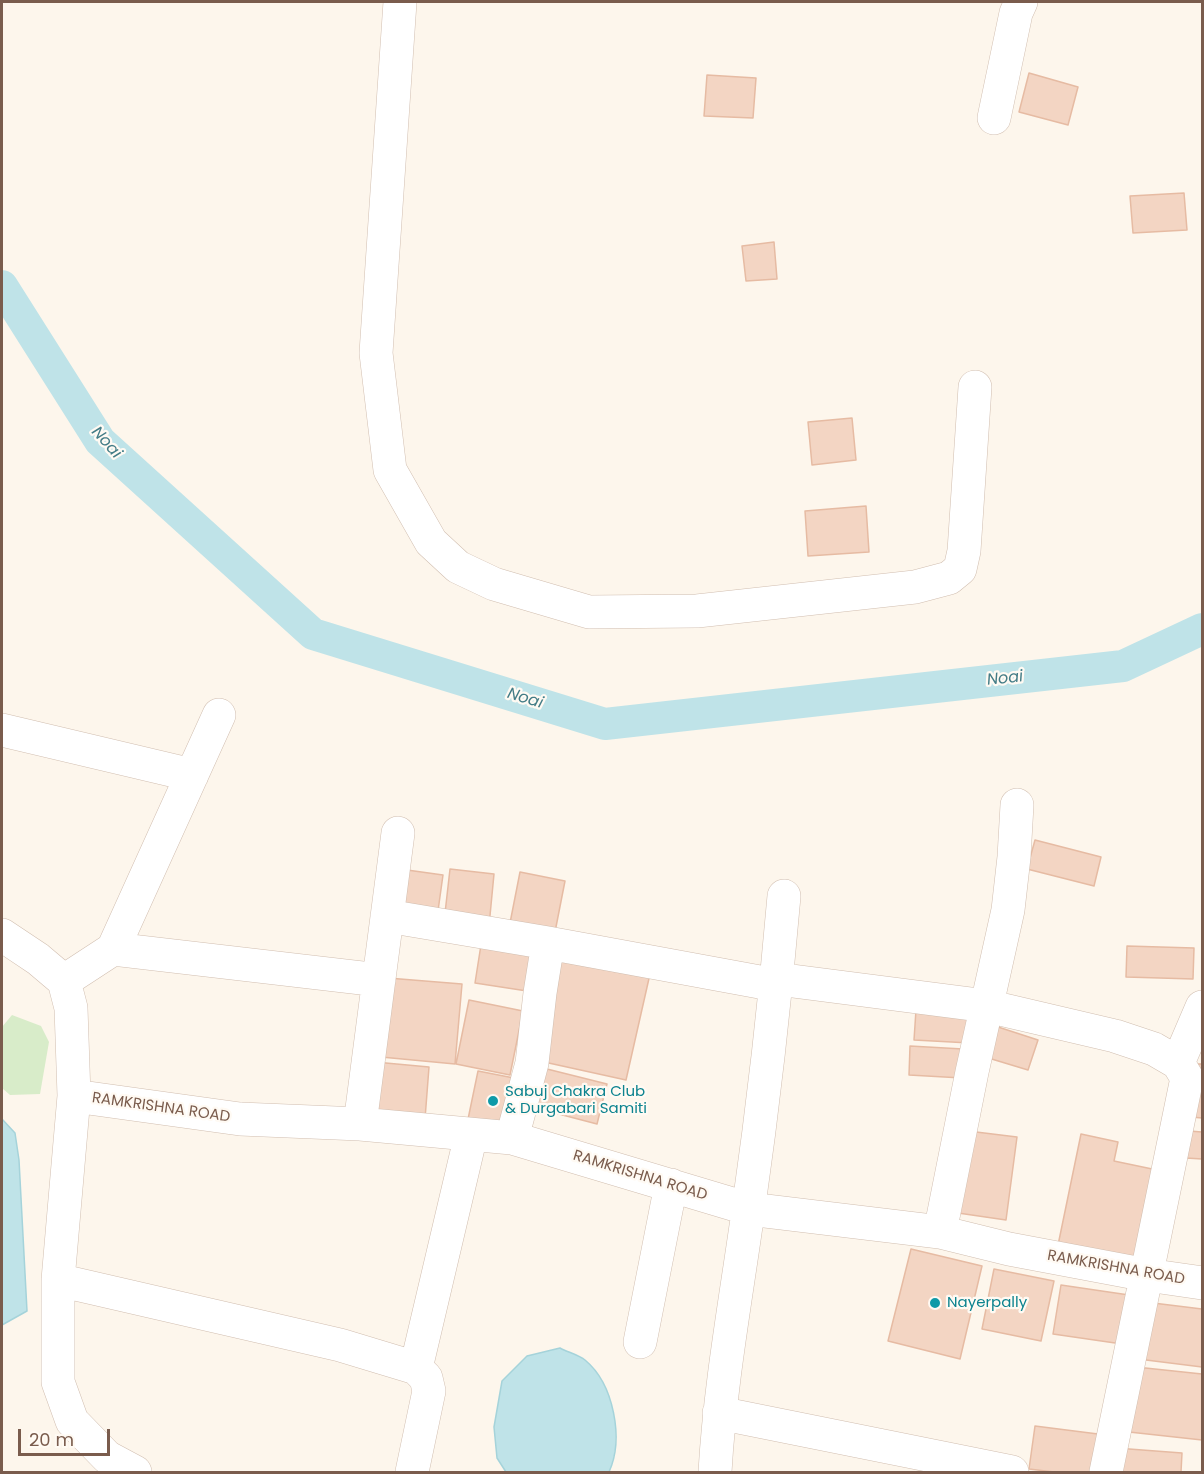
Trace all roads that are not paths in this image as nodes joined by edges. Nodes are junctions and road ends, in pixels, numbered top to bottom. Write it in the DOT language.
graph roads {
  1 [pos="400,2"];
  2 [pos="1021,2"];
  3 [pos="994,118"];
  4 [pos="975,387"];
  5 [pos="219,715"];
  6 [pos="2,730"];
  7 [pos="192,775"];
  8 [pos="1017,805"];
  9 [pos="398,833"];
  10 [pos="784,896"];
  11 [pos="387,916"];
  12 [pos="2,935"];
  13 [pos="548,943"];
  14 [pos="113,949"];
  15 [pos="379,980"];
  16 [pos="64,981"];
  17 [pos="776,982"];
  18 [pos="987,1005"];
  19 [pos="1203,1007"];
  20 [pos="1188,1055"];
  21 [pos="74,1096"];
  22 [pos="360,1124"];
  23 [pos="471,1135"];
  24 [pos="512,1138"];
  25 [pos="671,1185"];
  26 [pos="748,1209"];
  27 [pos="940,1233"];
  28 [pos="1147,1275"];
  29 [pos="58,1280"];
  30 [pos="1203,1283"];
  31 [pos="640,1342"];
  32 [pos="416,1368"];
  33 [pos="719,1413"];
  34 [pos="135,1473"];
  35 [pos="412,1473"];
  36 [pos="715,1473"];
  37 [pos="1011,1473"];
  38 [pos="1106,1473"];
  1 -- 4 [label="street"];
  2 -- 3 [label="street"];
  5 -- 7 [label="street"];
  6 -- 7 [label="street"];
  7 -- 14 [label="street"];
  8 -- 18 [label="street"];
  9 -- 11 [label="street"];
  10 -- 17 [label="street"];
  11 -- 13 [label="street"];
  11 -- 15 [label="street"];
  12 -- 16 [label="street"];
  13 -- 17 [label="street"];
  13 -- 24 [label="street"];
  14 -- 15 [label="street"];
  14 -- 16 [label="street"];
  15 -- 22 [label="street"];
  16 -- 21 [label="street"];
  17 -- 18 [label="street"];
  17 -- 26 [label="street"];
  18 -- 20 [label="street"];
  18 -- 27 [label="street"];
  19 -- 20 [label="street"];
  20 -- 28 [label="street"];
  21 -- 22 [label="street, RAMKRISHNA ROAD"];
  21 -- 29 [label="street"];
  22 -- 23 [label="street, RAMKRISHNA ROAD"];
  23 -- 24 [label="street, RAMKRISHNA ROAD"];
  23 -- 32 [label="street"];
  24 -- 25 [label="street, RAMKRISHNA ROAD"];
  25 -- 26 [label="street, RAMKRISHNA ROAD"];
  25 -- 31 [label="street"];
  26 -- 27 [label="street, RAMKRISHNA ROAD"];
  26 -- 33 [label="street"];
  27 -- 28 [label="street, RAMKRISHNA ROAD"];
  28 -- 30 [label="street, RAMKRISHNA ROAD"];
  28 -- 38 [label="street"];
  29 -- 32 [label="street"];
  29 -- 34 [label="street"];
  32 -- 35 [label="street"];
  33 -- 36 [label="street"];
  33 -- 37 [label="street"];
}
